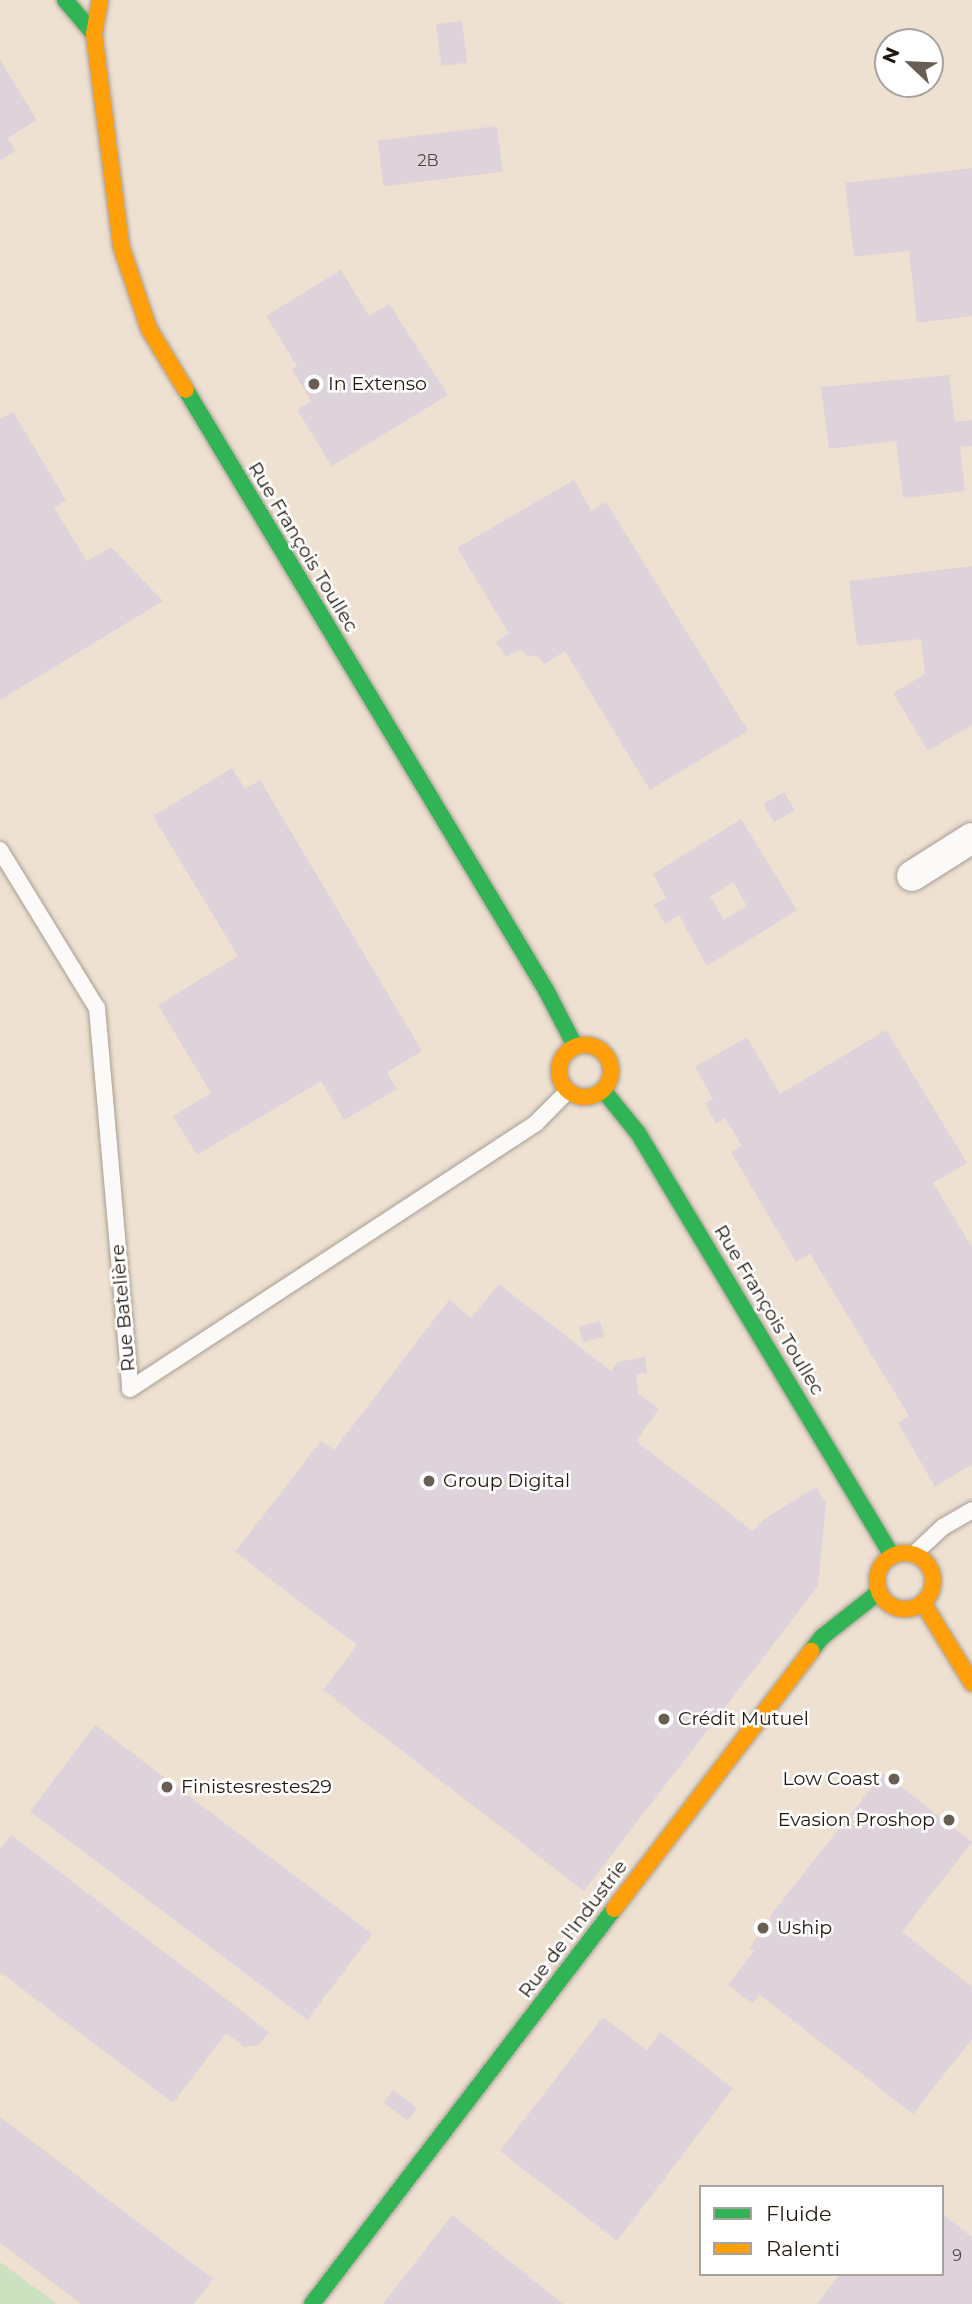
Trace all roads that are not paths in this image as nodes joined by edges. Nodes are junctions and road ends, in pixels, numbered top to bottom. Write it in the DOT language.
graph roads {
  1 [pos="65,0"];
  2 [pos="100,0"];
  3 [pos="94,34"];
  4 [pos="972,838"];
  5 [pos="0,850"];
  6 [pos="912,876"];
  7 [pos="575,1046"];
  8 [pos="603,1090"];
  9 [pos="568,1091"];
  10 [pos="972,1510"];
  11 [pos="914,1554"];
  12 [pos="892,1556"];
  13 [pos="879,1592"];
  14 [pos="923,1603"];
  15 [pos="972,1684"];
  16 [pos="312,2304"];
  1 -- 3 [label="main road"];
  2 -- 3 [label="main road, Rue François Toullec"];
  3 -- 7 [label="main road, Rue François Toullec"];
  4 -- 6 [label="street"];
  5 -- 9 [label="lane, Rue Batelière"];
  7 -- 8 [label="main road"];
  7 -- 9 [label="main road"];
  8 -- 9 [label="main road"];
  8 -- 12 [label="main road, Rue François Toullec"];
  10 -- 11 [label="lane"];
  11 -- 12 [label="main road"];
  11 -- 14 [label="main road"];
  12 -- 13 [label="main road"];
  13 -- 14 [label="main road"];
  13 -- 16 [label="main road, Rue de l'Industrie"];
  14 -- 15 [label="main road"];
}
